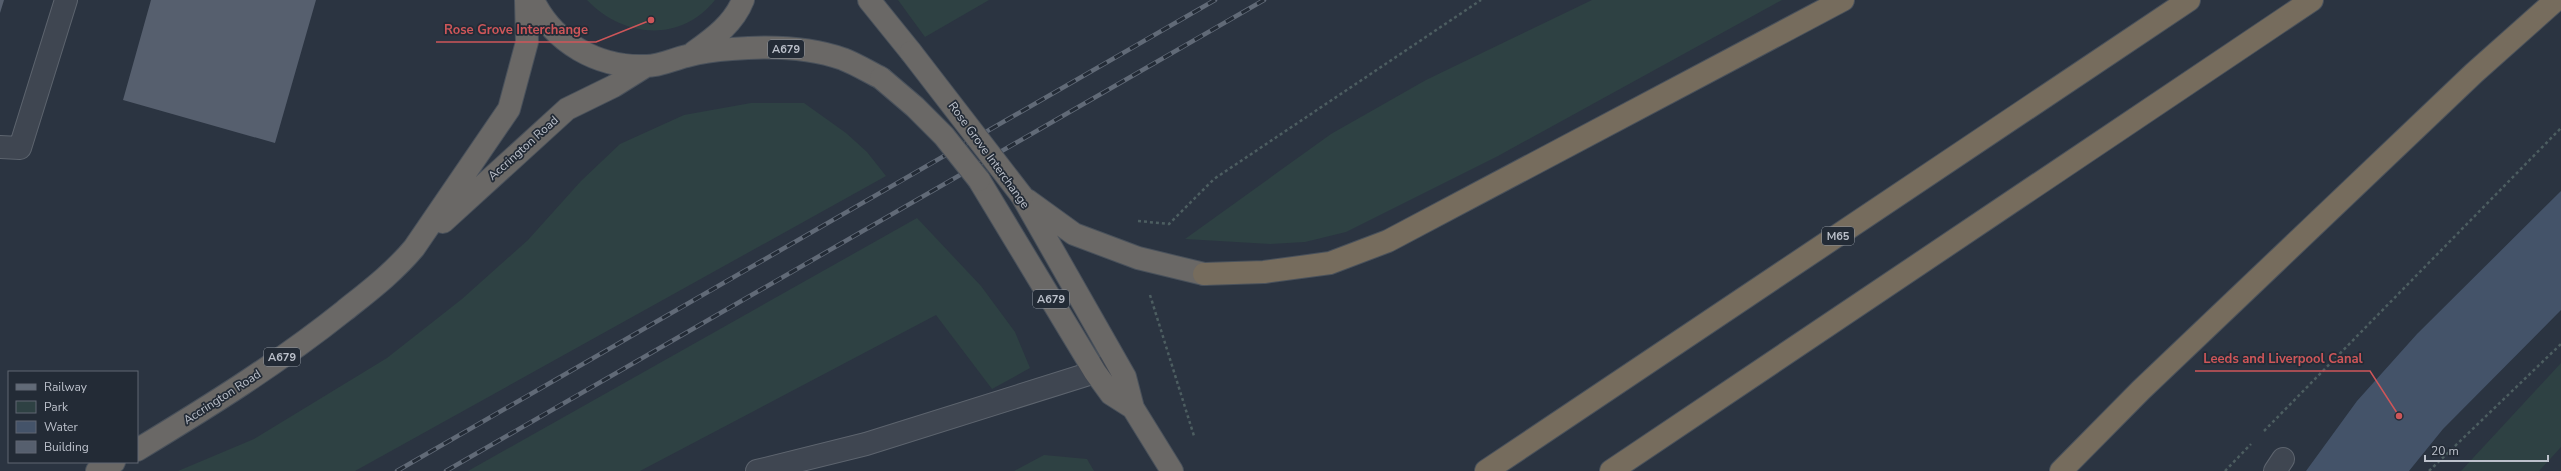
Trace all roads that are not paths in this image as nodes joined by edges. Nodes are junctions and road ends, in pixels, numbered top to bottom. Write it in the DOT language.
graph roads {
  1 [pos="66,0"];
  2 [pos="526,0"];
  3 [pos="533,0"];
  4 [pos="743,0"];
  5 [pos="869,0"];
  6 [pos="1843,0"];
  7 [pos="2189,0"];
  8 [pos="2312,0"];
  9 [pos="2556,0"];
  10 [pos="687,56"];
  11 [pos="646,66"];
  12 [pos="0,147"];
  13 [pos="1022,196"];
  14 [pos="414,248"];
  15 [pos="1115,361"];
  16 [pos="1095,372"];
  17 [pos="1133,408"];
  18 [pos="138,449"];
  19 [pos="112,463"];
  20 [pos="97,471"];
  21 [pos="757,471"];
  22 [pos="1172,471"];
  23 [pos="1486,471"];
  24 [pos="1611,471"];
  25 [pos="2061,471"];
  1 -- 12 [label="lane"];
  2 -- 14 [label="highway, Accrington Road / A679"];
  3 -- 11 [label="highway, Rose Grove Interchange / A679"];
  4 -- 10 [label="highway, Rose Grove Interchange / A679"];
  5 -- 13 [label="highway, Rose Grove Interchange / A679, bridge"];
  6 -- 13 [label="highway"];
  7 -- 23 [label="highway, M65"];
  8 -- 24 [label="highway"];
  9 -- 25 [label="highway"];
  10 -- 11 [label="highway, Rose Grove Interchange / A679"];
  10 -- 16 [label="highway, Rose Grove Interchange / A679, bridge"];
  11 -- 14 [label="highway, Accrington Road / A679"];
  13 -- 15 [label="highway, Rose Grove Interchange / A679"];
  14 -- 18 [label="highway, Accrington Road / A679"];
  15 -- 16 [label="lane"];
  15 -- 17 [label="highway, Rose Grove Interchange / A679"];
  16 -- 17 [label="highway, Rose Grove Interchange / A679"];
  16 -- 21 [label="lane"];
  17 -- 22 [label="highway, Rose Grove Interchange / A679"];
  19 -- 20 [label="highway"];
}
